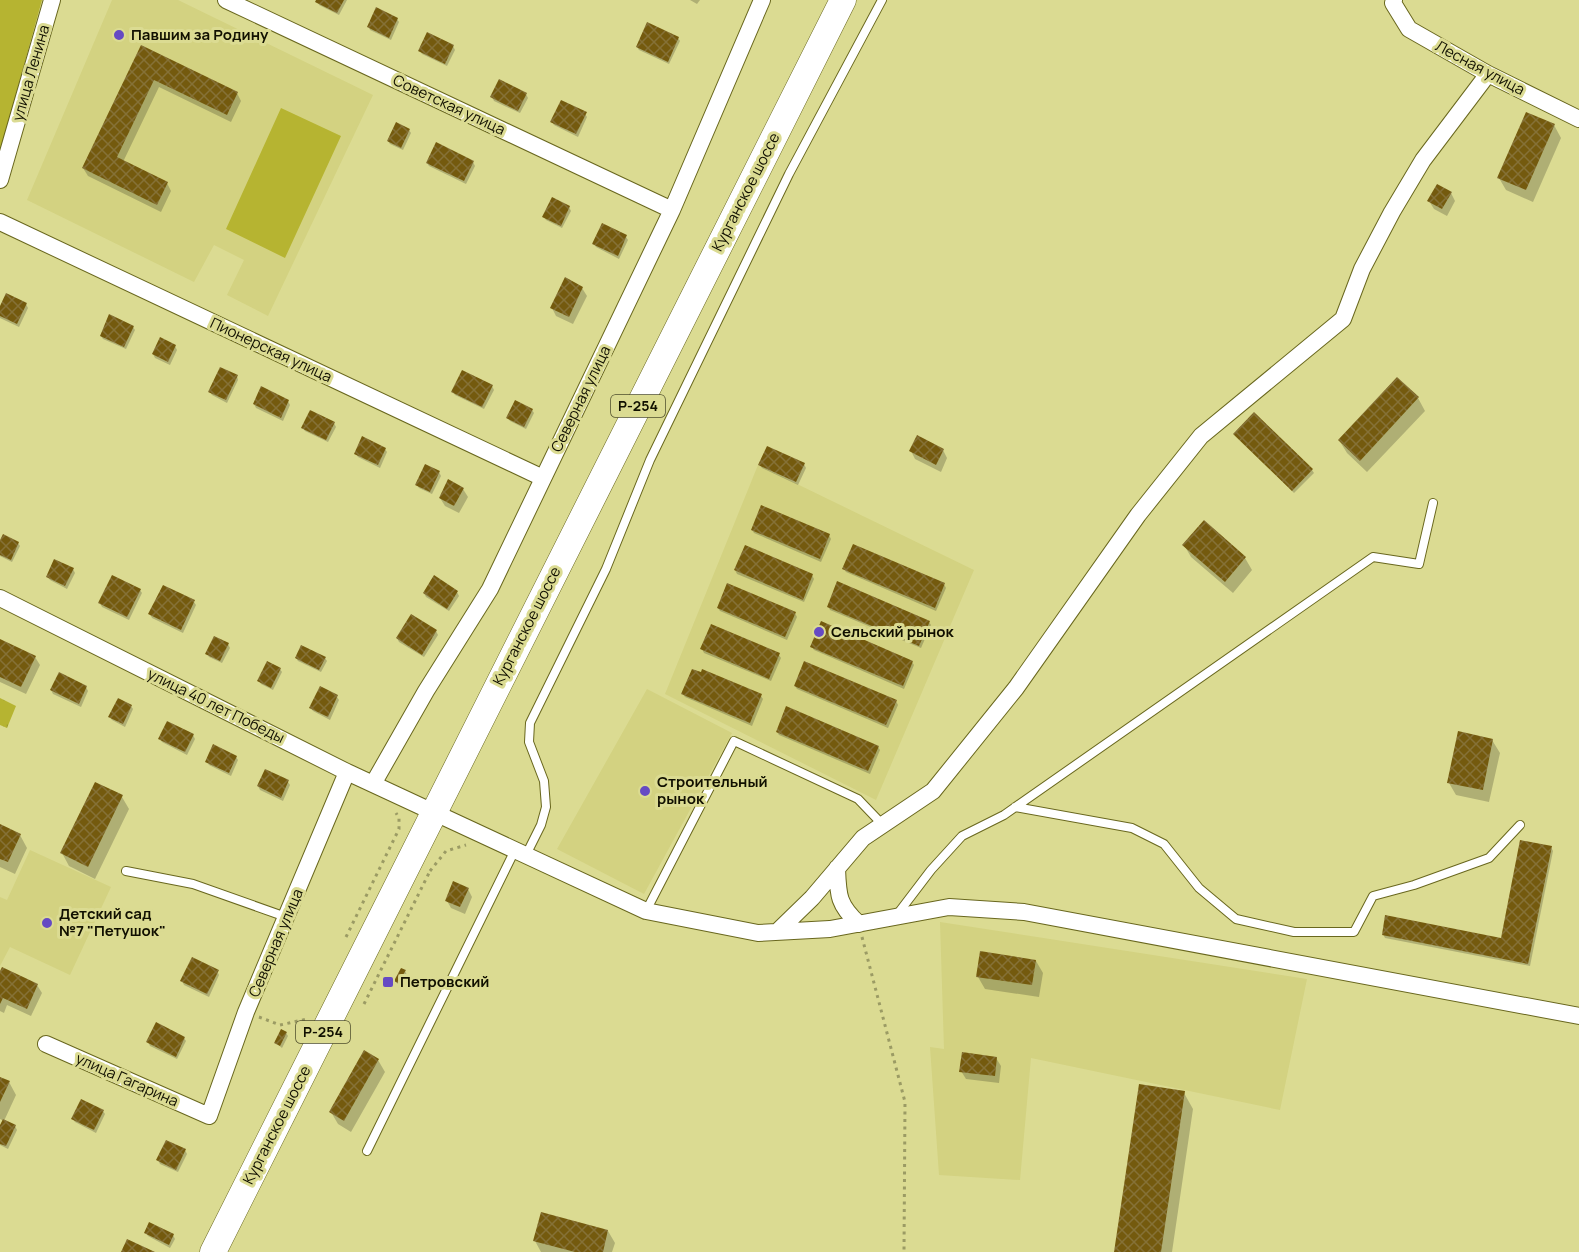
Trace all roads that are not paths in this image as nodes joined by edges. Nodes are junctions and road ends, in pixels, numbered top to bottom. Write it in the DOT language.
graph roads {
  1 [pos="52,0"];
  2 [pos="226,0"];
  3 [pos="762,0"];
  4 [pos="843,0"];
  5 [pos="882,0"];
  6 [pos="1394,1"];
  7 [pos="1488,74"];
  8 [pos="1579,119"];
  9 [pos="0,180"];
  10 [pos="672,210"];
  11 [pos="0,222"];
  12 [pos="543,478"];
  13 [pos="1433,503"];
  14 [pos="0,598"];
  15 [pos="347,771"];
  16 [pos="373,784"];
  17 [pos="1015,807"];
  18 [pos="433,812"];
  19 [pos="882,824"];
  20 [pos="1520,825"];
  21 [pos="520,853"];
  22 [pos="837,868"];
  23 [pos="126,871"];
  24 [pos="646,911"];
  25 [pos="286,917"];
  26 [pos="895,917"];
  27 [pos="859,924"];
  28 [pos="777,932"];
  29 [pos="1579,1016"];
  30 [pos="45,1044"];
  31 [pos="209,1116"];
  32 [pos="367,1151"];
  33 [pos="213,1252"];
  1 -- 9 [label="street, улица Ленина"];
  2 -- 10 [label="street, Советская улица"];
  3 -- 10 [label="street, Северная улица"];
  4 -- 18 [label="main road, Курганское шоссе / Р-254"];
  5 -- 21 [label="lane"];
  6 -- 7 [label="street, Лесная улица"];
  7 -- 8 [label="street, Лесная улица"];
  7 -- 19 [label="street"];
  10 -- 12 [label="street, Северная улица"];
  11 -- 12 [label="street, Пионерская улица"];
  12 -- 16 [label="street, Северная улица"];
  13 -- 17 [label="lane"];
  14 -- 15 [label="street, улица 40 лет Победы"];
  15 -- 16 [label="street, улица 40 лет Победы"];
  15 -- 25 [label="street, Северная улица"];
  16 -- 18 [label="street, улица 40 лет Победы"];
  17 -- 20 [label="lane"];
  17 -- 26 [label="lane"];
  18 -- 21 [label="street, улица 40 лет Победы"];
  18 -- 33 [label="main road, Курганское шоссе / Р-254"];
  19 -- 22 [label="street"];
  19 -- 24 [label="lane"];
  21 -- 24 [label="street, улица 40 лет Победы"];
  21 -- 32 [label="lane"];
  22 -- 27 [label="street"];
  22 -- 28 [label="street"];
  23 -- 25 [label="lane"];
  24 -- 28 [label="street, улица 40 лет Победы"];
  25 -- 31 [label="street, Северная улица"];
  26 -- 27 [label="street, улица 40 лет Победы"];
  26 -- 29 [label="street, улица 40 лет Победы"];
  27 -- 28 [label="street, улица 40 лет Победы"];
  30 -- 31 [label="street, улица Гагарина"];
}
